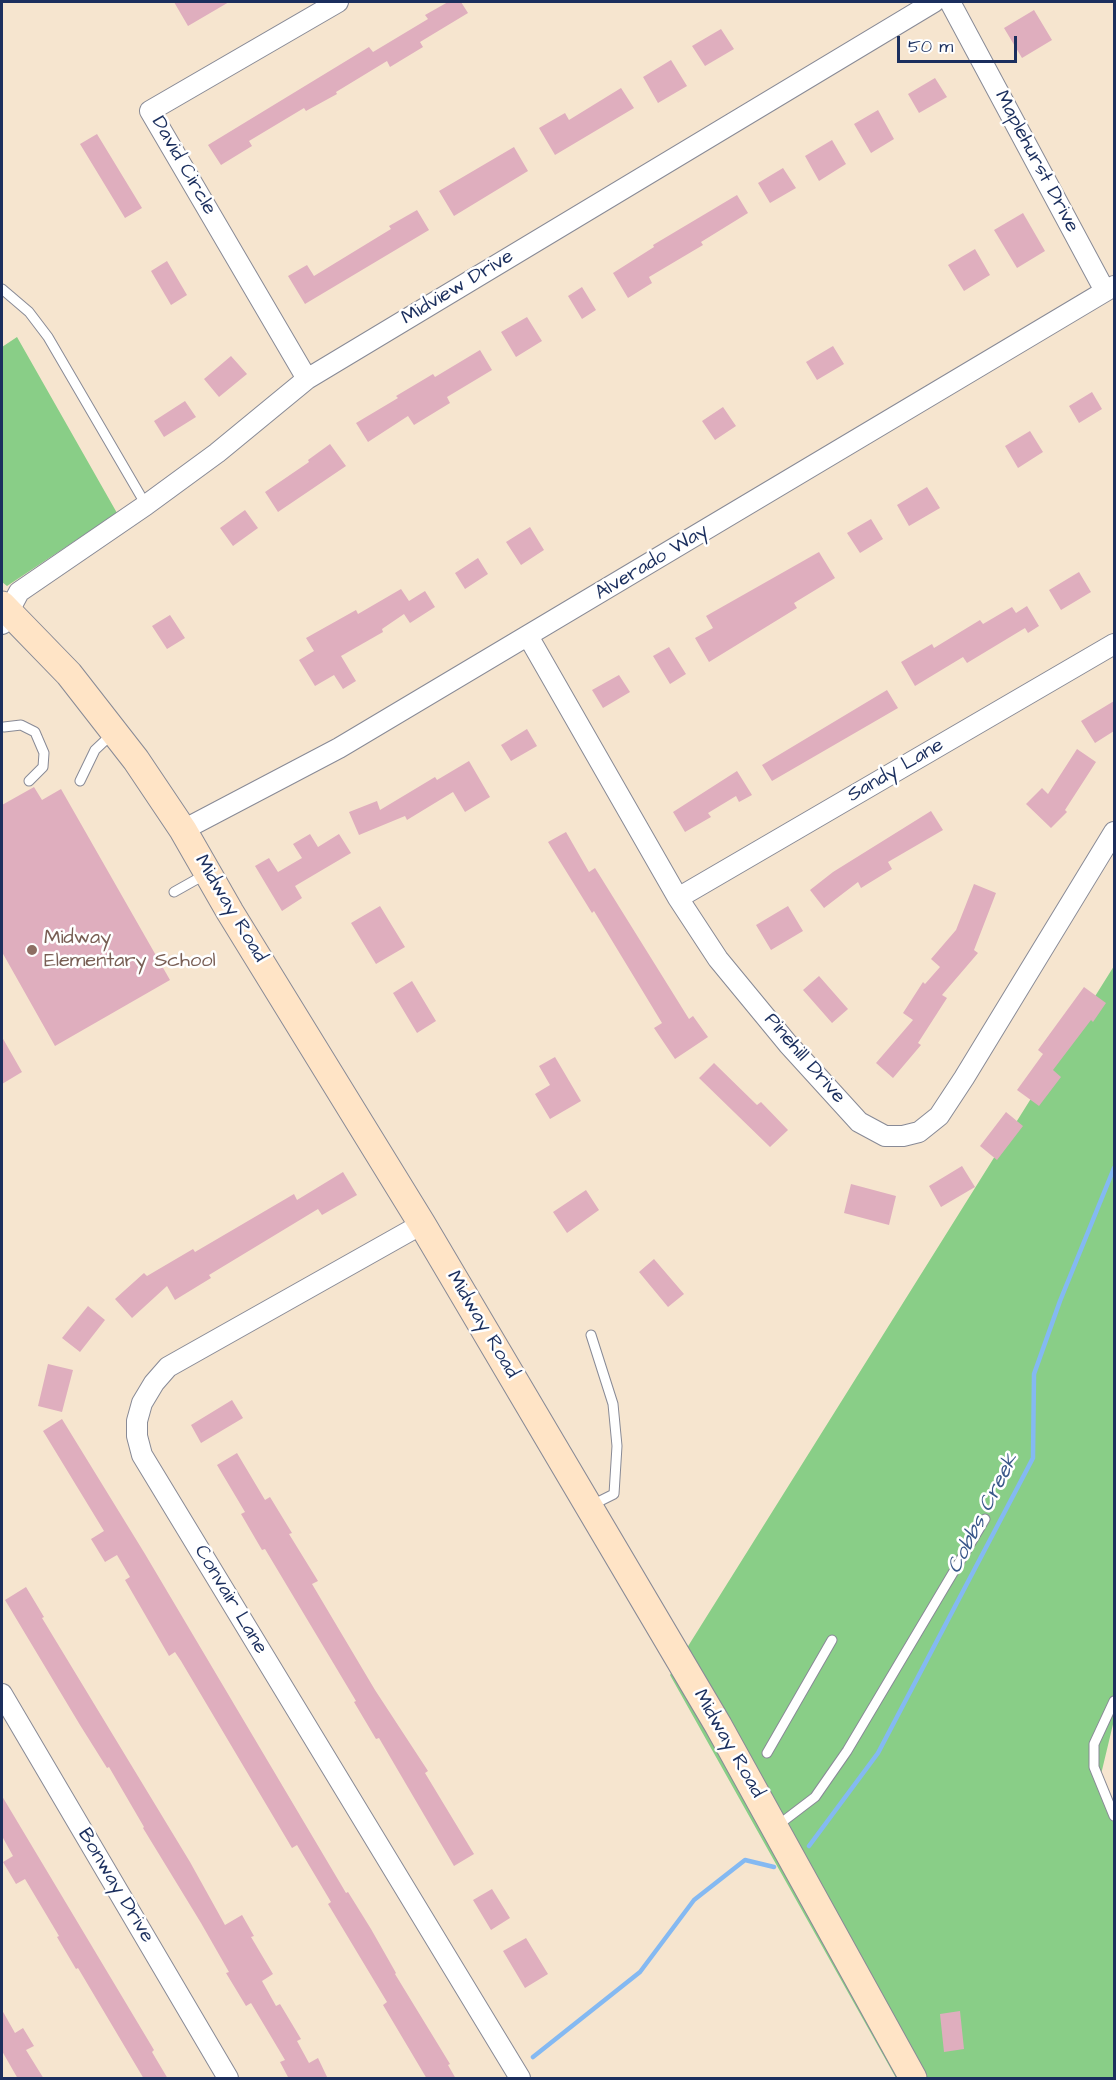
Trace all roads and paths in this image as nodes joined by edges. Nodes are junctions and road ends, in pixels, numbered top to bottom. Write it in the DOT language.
graph roads {
  1 [pos="338,2"];
  2 [pos="934,2"];
  3 [pos="950,2"];
  4 [pos="1110,288"];
  5 [pos="2,289"];
  6 [pos="307,379"];
  7 [pos="146,505"];
  8 [pos="4,613"];
  9 [pos="528,636"];
  10 [pos="1114,644"];
  11 [pos="4,727"];
  12 [pos="114,732"];
  13 [pos="29,780"];
  14 [pos="80,781"];
  15 [pos="183,830"];
  16 [pos="1114,832"];
  17 [pos="208,873"];
  18 [pos="174,892"];
  19 [pos="678,898"];
  20 [pos="422,1224"];
  21 [pos="591,1335"];
  22 [pos="589,1507"];
  23 [pos="985,1519"];
  24 [pos="832,1640"];
  25 [pos="2,1694"];
  26 [pos="1114,1701"];
  27 [pos="767,1753"];
  28 [pos="1114,1816"];
  29 [pos="775,1827"];
  30 [pos="228,2079"];
  31 [pos="520,2079"];
  32 [pos="913,2079"];
  1 -- 6 [label="street, David Circle"];
  2 -- 6 [label="street, Midview Drive"];
  3 -- 4 [label="street, Maplehurst Drive"];
  4 -- 9 [label="street, Alverado Way"];
  5 -- 7 [label="lane"];
  6 -- 7 [label="street, Midview Drive"];
  7 -- 8 [label="street, Midview Drive"];
  8 -- 12 [label="street, Midway Road"];
  9 -- 15 [label="street, Alverado Way"];
  9 -- 19 [label="street, Pinehill Drive"];
  10 -- 19 [label="street, Sandy Lane"];
  11 -- 13 [label="lane"];
  12 -- 14 [label="lane"];
  12 -- 15 [label="street, Midway Road"];
  15 -- 17 [label="street, Midway Road"];
  16 -- 19 [label="street, Pinehill Drive"];
  17 -- 18 [label="lane"];
  17 -- 20 [label="street, Midway Road"];
  20 -- 22 [label="street, Midway Road"];
  20 -- 31 [label="street, Convair Lane"];
  21 -- 22 [label="lane"];
  22 -- 29 [label="street, Midway Road"];
  23 -- 29 [label="lane"];
  24 -- 27 [label="lane"];
  25 -- 30 [label="street, Bonway Drive"];
  26 -- 28 [label="lane"];
  29 -- 32 [label="street, Midway Road"];
}
